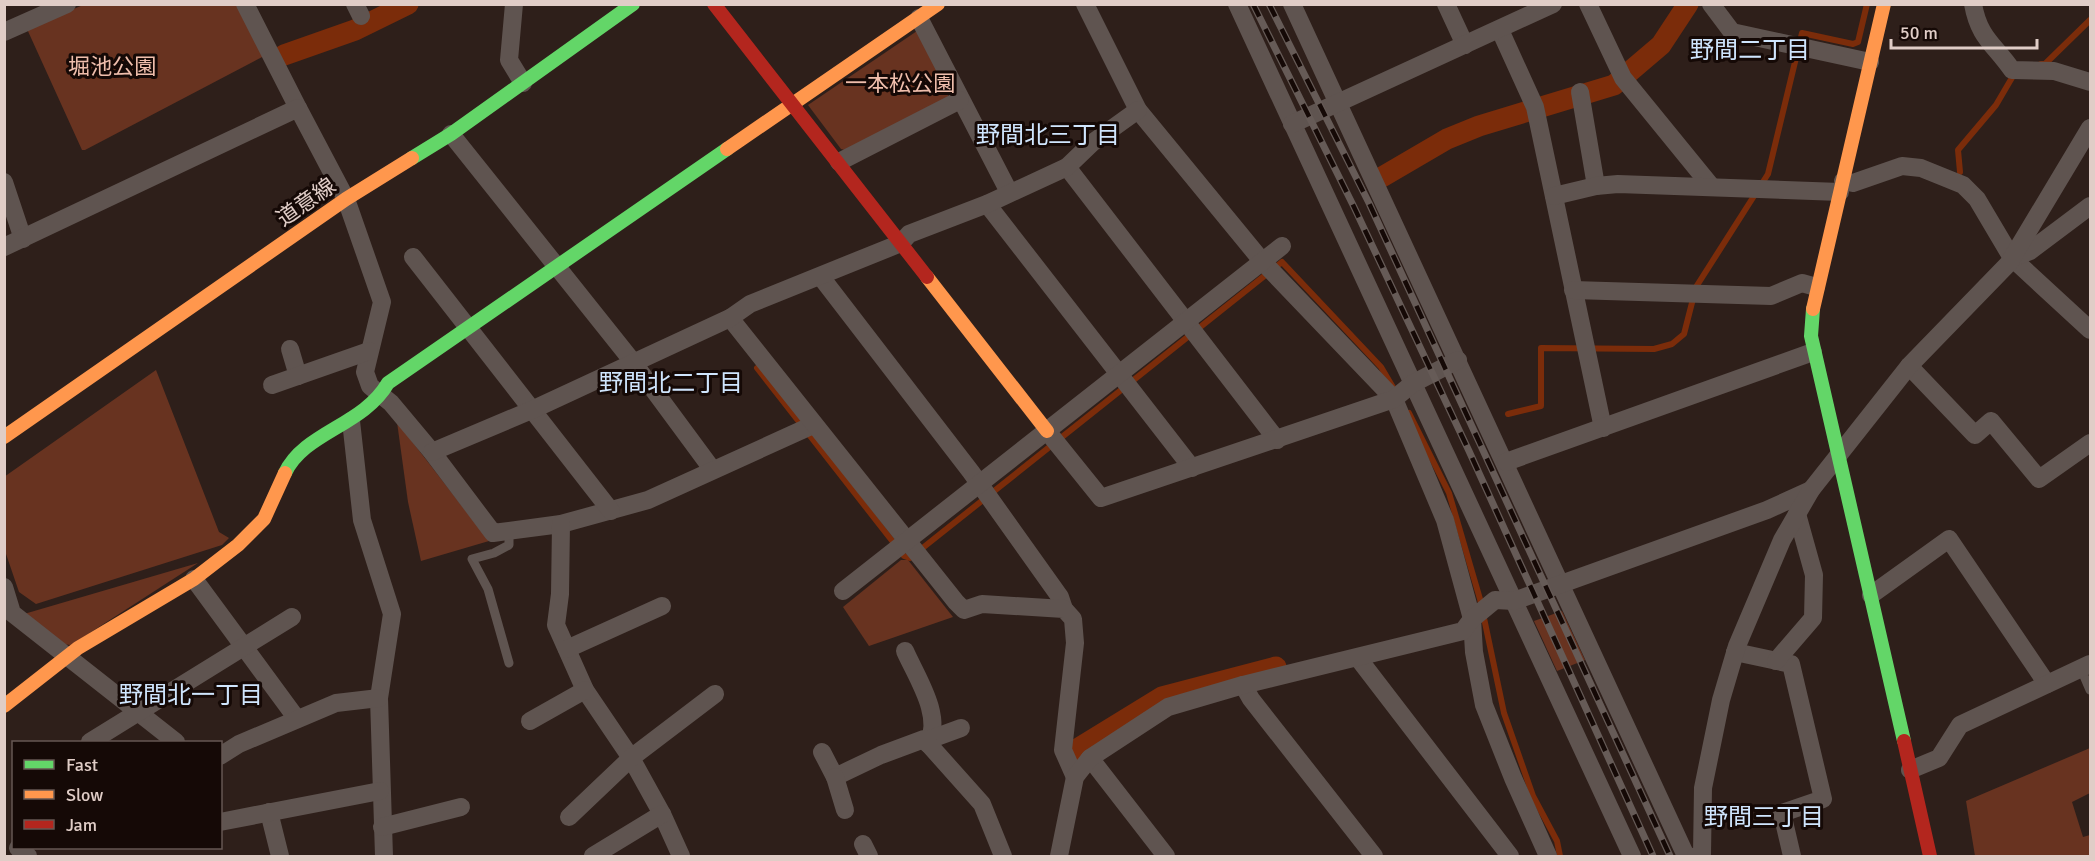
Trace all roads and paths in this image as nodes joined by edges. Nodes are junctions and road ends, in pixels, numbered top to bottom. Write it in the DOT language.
graph roads {
  1 [pos="67,4"];
  2 [pos="245,4"];
  3 [pos="514,4"];
  4 [pos="633,4"];
  5 [pos="714,4"];
  6 [pos="938,4"];
  7 [pos="1085,4"];
  8 [pos="1292,4"];
  9 [pos="1446,4"];
  10 [pos="1553,4"];
  11 [pos="1588,4"];
  12 [pos="1711,4"];
  13 [pos="1884,4"];
  14 [pos="1973,4"];
  15 [pos="1241,6"];
  16 [pos="919,18"];
  17 [pos="1500,30"];
  18 [pos="4,32"];
  19 [pos="1465,45"];
  20 [pos="1870,62"];
  21 [pos="2091,82"];
  22 [pos="523,83"];
  23 [pos="1581,95"];
  24 [pos="960,100"];
  25 [pos="1336,102"];
  26 [pos="792,104"];
  27 [pos="298,108"];
  28 [pos="1138,110"];
  29 [pos="1292,124"];
  30 [pos="2091,128"];
  31 [pos="451,134"];
  32 [pos="839,162"];
  33 [pos="1067,167"];
  34 [pos="4,182"];
  35 [pos="1596,186"];
  36 [pos="1711,186"];
  37 [pos="1841,186"];
  38 [pos="1009,192"];
  39 [pos="1554,196"];
  40 [pos="346,199"];
  41 [pos="987,204"];
  42 [pos="2091,206"];
  43 [pos="22,239"];
  44 [pos="901,243"];
  45 [pos="1282,246"];
  46 [pos="4,248"];
  47 [pos="413,257"];
  48 [pos="2012,258"];
  49 [pos="1262,261"];
  50 [pos="556,268"];
  51 [pos="821,277"];
  52 [pos="1816,287"];
  53 [pos="1573,290"];
  54 [pos="730,318"];
  55 [pos="1186,322"];
  56 [pos="2089,325"];
  57 [pos="470,328"];
  58 [pos="290,349"];
  59 [pos="369,351"];
  60 [pos="1813,352"];
  61 [pos="1458,360"];
  62 [pos="633,362"];
  63 [pos="1909,366"];
  64 [pos="1118,374"];
  65 [pos="298,376"];
  66 [pos="1412,384"];
  67 [pos="272,385"];
  68 [pos="381,395"];
  69 [pos="1395,399"];
  70 [pos="534,410"];
  71 [pos="351,420"];
  72 [pos="813,425"];
  73 [pos="1603,428"];
  74 [pos="1047,430"];
  75 [pos="4,437"];
  76 [pos="1277,440"];
  77 [pos="2091,443"];
  78 [pos="432,452"];
  79 [pos="1838,457"];
  80 [pos="1506,462"];
  81 [pos="1192,468"];
  82 [pos="712,469"];
  83 [pos="978,486"];
  84 [pos="1811,490"];
  85 [pos="610,511"];
  86 [pos="1797,514"];
  87 [pos="561,525"];
  88 [pos="509,530"];
  89 [pos="908,540"];
  90 [pos="194,579"];
  91 [pos="1560,583"];
  92 [pos="4,586"];
  93 [pos="843,591"];
  94 [pos="1871,595"];
  95 [pos="1514,601"];
  96 [pos="662,606"];
  97 [pos="1064,609"];
  98 [pos="1480,612"];
  99 [pos="292,617"];
  100 [pos="244,647"];
  101 [pos="567,649"];
  102 [pos="905,651"];
  103 [pos="1735,652"];
  104 [pos="69,658"];
  105 [pos="1358,658"];
  106 [pos="1776,661"];
  107 [pos="509,663"];
  108 [pos="2086,667"];
  109 [pos="2047,684"];
  110 [pos="1243,685"];
  111 [pos="585,690"];
  112 [pos="2091,690"];
  113 [pos="715,694"];
  114 [pos="379,698"];
  115 [pos="4,706"];
  116 [pos="136,712"];
  117 [pos="297,719"];
  118 [pos="530,721"];
  119 [pos="961,728"];
  120 [pos="92,741"];
  121 [pos="175,741"];
  122 [pos="929,741"];
  123 [pos="822,752"];
  124 [pos="222,755"];
  125 [pos="631,758"];
  126 [pos="1090,758"];
  127 [pos="1910,770"];
  128 [pos="835,777"];
  129 [pos="1075,777"];
  130 [pos="380,791"];
  131 [pos="461,807"];
  132 [pos="845,810"];
  133 [pos="269,813"];
  134 [pos="663,814"];
  135 [pos="569,817"];
  136 [pos="222,822"];
  137 [pos="382,827"];
  138 [pos="280,856"];
  139 [pos="384,856"];
  140 [pos="593,856"];
  141 [pos="681,856"];
  142 [pos="1003,856"];
  143 [pos="1059,856"];
  144 [pos="1166,856"];
  145 [pos="1374,856"];
  146 [pos="1510,856"];
  147 [pos="1548,856"];
  148 [pos="1632,856"];
  149 [pos="1686,856"];
  150 [pos="1696,856"];
  151 [pos="1792,856"];
  152 [pos="1930,856"];
  1 -- 18 [label="street"];
  2 -- 27 [label="street"];
  3 -- 22 [label="street"];
  4 -- 22 [label="street, 道意線"];
  5 -- 26 [label="street"];
  6 -- 16 [label="street"];
  7 -- 28 [label="street"];
  8 -- 25 [label="street"];
  9 -- 19 [label="street"];
  10 -- 17 [label="street"];
  11 -- 36 [label="street"];
  12 -- 20 [label="street"];
  13 -- 20 [label="street"];
  14 -- 21 [label="street"];
  15 -- 29 [label="street"];
  16 -- 24 [label="street"];
  16 -- 26 [label="street"];
  17 -- 19 [label="street"];
  17 -- 39 [label="street"];
  19 -- 25 [label="street"];
  20 -- 37 [label="street"];
  22 -- 31 [label="street, 道意線"];
  23 -- 35 [label="street"];
  24 -- 32 [label="street"];
  24 -- 38 [label="street"];
  25 -- 29 [label="street"];
  25 -- 61 [label="street"];
  26 -- 32 [label="street"];
  26 -- 50 [label="street"];
  27 -- 40 [label="street"];
  27 -- 43 [label="street"];
  28 -- 33 [label="street"];
  28 -- 49 [label="street"];
  29 -- 66 [label="street"];
  30 -- 48 [label="street"];
  31 -- 40 [label="street, 道意線"];
  31 -- 50 [label="street"];
  32 -- 44 [label="street"];
  33 -- 38 [label="street"];
  33 -- 55 [label="street"];
  34 -- 43 [label="street"];
  35 -- 36 [label="street"];
  35 -- 39 [label="street"];
  36 -- 37 [label="street"];
  37 -- 48 [label="street"];
  37 -- 52 [label="street"];
  38 -- 41 [label="street"];
  39 -- 53 [label="street"];
  40 -- 59 [label="street"];
  40 -- 75 [label="street, 道意線"];
  41 -- 44 [label="street"];
  41 -- 64 [label="street"];
  42 -- 48 [label="street"];
  43 -- 46 [label="street"];
  44 -- 51 [label="street"];
  44 -- 74 [label="street"];
  45 -- 49 [label="street"];
  47 -- 57 [label="street"];
  48 -- 56 [label="street"];
  48 -- 63 [label="street"];
  49 -- 55 [label="street"];
  49 -- 69 [label="street"];
  50 -- 57 [label="street"];
  50 -- 62 [label="street"];
  51 -- 54 [label="street"];
  51 -- 83 [label="street"];
  52 -- 53 [label="street"];
  52 -- 60 [label="street"];
  53 -- 73 [label="street"];
  54 -- 62 [label="street"];
  54 -- 72 [label="street"];
  55 -- 64 [label="street"];
  55 -- 76 [label="street"];
  57 -- 68 [label="street"];
  57 -- 70 [label="street"];
  58 -- 65 [label="street"];
  59 -- 65 [label="street"];
  59 -- 68 [label="street"];
  60 -- 73 [label="street"];
  60 -- 79 [label="street"];
  61 -- 66 [label="street"];
  61 -- 80 [label="street"];
  62 -- 70 [label="street"];
  62 -- 82 [label="street"];
  63 -- 77 [label="street"];
  63 -- 79 [label="street"];
  64 -- 74 [label="street"];
  64 -- 81 [label="street"];
  65 -- 67 [label="street"];
  66 -- 69 [label="street"];
  66 -- 95 [label="street"];
  68 -- 71 [label="street"];
  68 -- 78 [label="street"];
  69 -- 76 [label="street"];
  69 -- 98 [label="street"];
  70 -- 78 [label="street"];
  70 -- 85 [label="street"];
  71 -- 90 [label="street"];
  71 -- 114 [label="street"];
  72 -- 82 [label="street"];
  72 -- 89 [label="street"];
  73 -- 80 [label="street"];
  74 -- 81 [label="street"];
  74 -- 83 [label="street"];
  76 -- 81 [label="street"];
  78 -- 88 [label="street"];
  79 -- 84 [label="street"];
  79 -- 94 [label="street"];
  80 -- 91 [label="street"];
  82 -- 85 [label="street"];
  83 -- 89 [label="street"];
  83 -- 97 [label="street"];
  84 -- 86 [label="street"];
  84 -- 91 [label="street"];
  85 -- 87 [label="street"];
  86 -- 103 [label="street"];
  86 -- 106 [label="street"];
  87 -- 88 [label="street"];
  87 -- 101 [label="street"];
  88 -- 107 [label="lane"];
  89 -- 93 [label="street"];
  89 -- 97 [label="street"];
  90 -- 100 [label="street"];
  90 -- 104 [label="street"];
  91 -- 95 [label="street"];
  91 -- 149 [label="street"];
  92 -- 104 [label="street"];
  94 -- 109 [label="street"];
  94 -- 127 [label="street"];
  95 -- 98 [label="street"];
  95 -- 148 [label="street"];
  96 -- 101 [label="street"];
  97 -- 129 [label="street"];
  98 -- 105 [label="street"];
  98 -- 147 [label="street"];
  99 -- 100 [label="street"];
  100 -- 116 [label="street"];
  100 -- 117 [label="street"];
  101 -- 111 [label="street"];
  102 -- 122 [label="street"];
  103 -- 106 [label="street"];
  103 -- 150 [label="street"];
  104 -- 115 [label="street"];
  104 -- 116 [label="street"];
  105 -- 110 [label="street"];
  105 -- 146 [label="street"];
  106 -- 151 [label="street"];
  108 -- 109 [label="street"];
  108 -- 112 [label="lane"];
  109 -- 127 [label="street"];
  110 -- 126 [label="street"];
  110 -- 145 [label="street"];
  111 -- 118 [label="street"];
  111 -- 125 [label="street"];
  113 -- 125 [label="street"];
  114 -- 117 [label="street"];
  114 -- 130 [label="street"];
  116 -- 120 [label="street"];
  116 -- 121 [label="street"];
  117 -- 124 [label="street"];
  119 -- 122 [label="street"];
  122 -- 128 [label="street"];
  122 -- 142 [label="street"];
  123 -- 128 [label="street"];
  125 -- 134 [label="street"];
  125 -- 135 [label="street"];
  126 -- 129 [label="street"];
  126 -- 144 [label="street"];
  127 -- 152 [label="street"];
  128 -- 132 [label="street"];
  129 -- 143 [label="street"];
  130 -- 133 [label="street"];
  130 -- 137 [label="street"];
  131 -- 137 [label="street"];
  133 -- 136 [label="street"];
  133 -- 138 [label="street"];
  134 -- 140 [label="street"];
  134 -- 141 [label="street"];
  137 -- 139 [label="street"];
}
